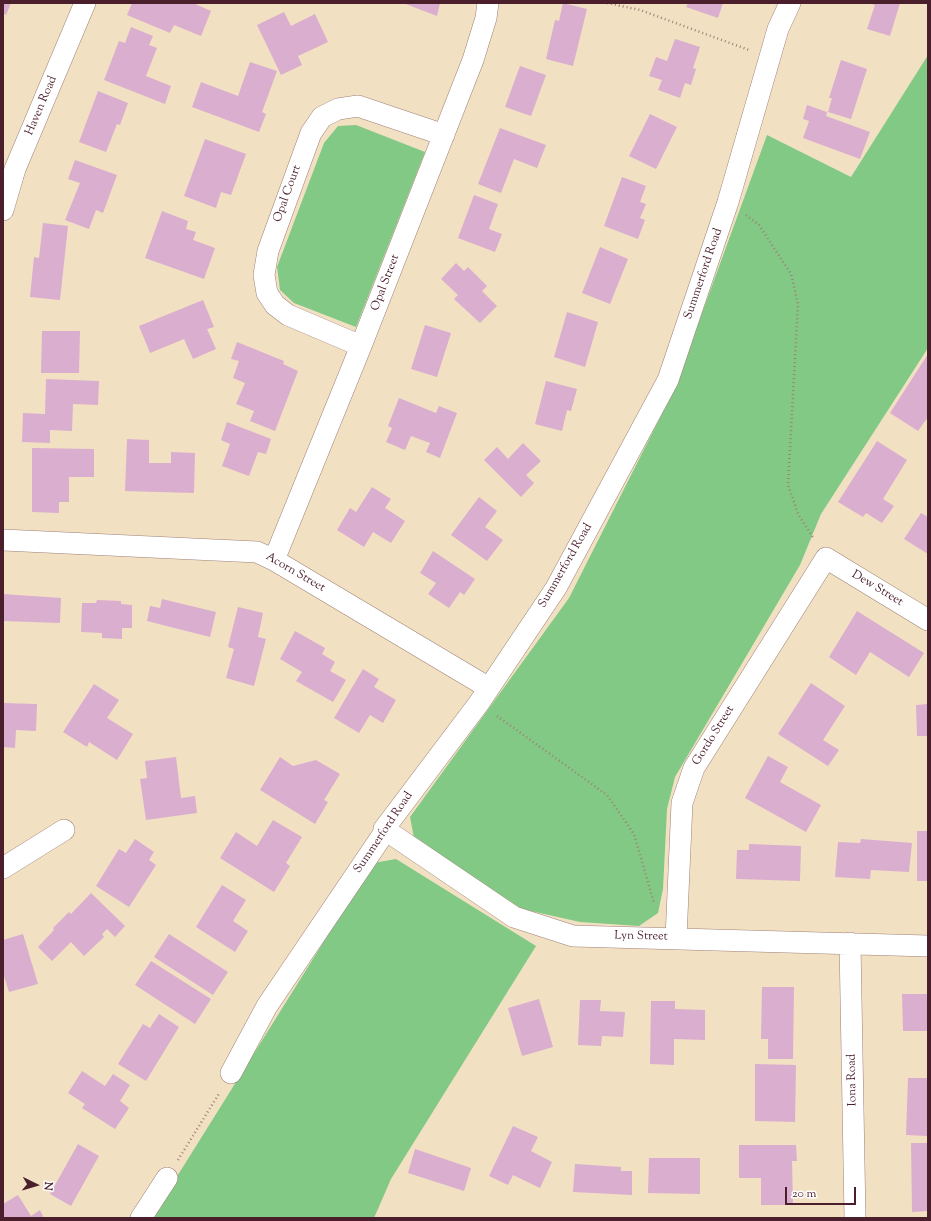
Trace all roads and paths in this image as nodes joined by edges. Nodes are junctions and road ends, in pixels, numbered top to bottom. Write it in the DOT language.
graph roads {
  1 [pos="85,3"];
  2 [pos="488,3"];
  3 [pos="607,3"];
  4 [pos="790,3"];
  5 [pos="770,57"];
  6 [pos="444,135"];
  7 [pos="728,202"];
  8 [pos="3,210"];
  9 [pos="361,346"];
  10 [pos="3,540"];
  11 [pos="826,558"];
  12 [pos="274,560"];
  13 [pos="928,620"];
  14 [pos="484,696"];
  15 [pos="384,829"];
  16 [pos="64,830"];
  17 [pos="3,868"];
  18 [pos="670,938"];
  19 [pos="850,943"];
  20 [pos="928,946"];
  21 [pos="232,1073"];
  22 [pos="167,1178"];
  23 [pos="141,1218"];
  24 [pos="855,1218"];
  1 -- 8 [label="street, Haven Road"];
  2 -- 6 [label="street, Opal Street"];
  3 -- 5 [label="path"];
  4 -- 5 [label="street, Summerford Road"];
  5 -- 7 [label="street, Summerford Road"];
  6 -- 9 [label="street, Opal Street"];
  6 -- 9 [label="street, Opal Court"];
  7 -- 11 [label="path"];
  7 -- 14 [label="street, Summerford Road"];
  9 -- 12 [label="street, Opal Street"];
  10 -- 12 [label="street, Acorn Street"];
  11 -- 13 [label="street, Dew Street"];
  11 -- 18 [label="street, Gordo Street"];
  12 -- 14 [label="street, Acorn Street"];
  14 -- 15 [label="street, Summerford Road"];
  14 -- 18 [label="path"];
  15 -- 18 [label="street, Lyn Street"];
  15 -- 21 [label="street, Summerford Road"];
  16 -- 17 [label="street"];
  18 -- 19 [label="street, Lyn Street"];
  19 -- 20 [label="street, Lyn Street"];
  19 -- 24 [label="street, Iona Road"];
  21 -- 22 [label="path"];
  22 -- 23 [label="street"];
}
